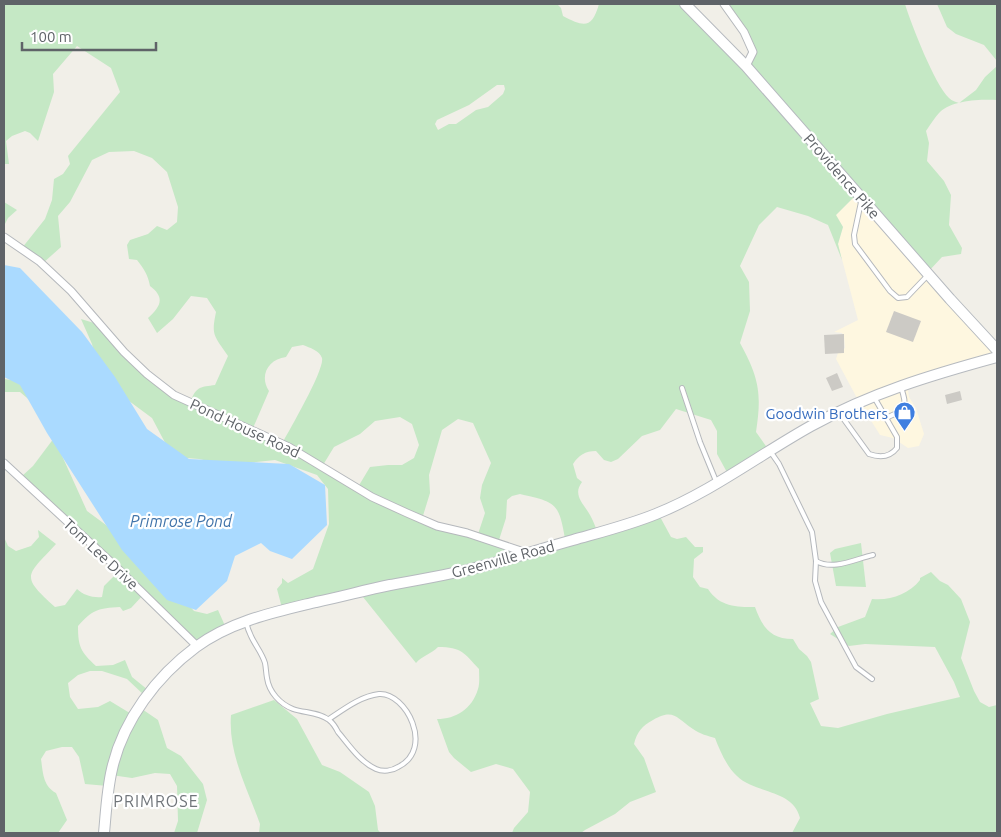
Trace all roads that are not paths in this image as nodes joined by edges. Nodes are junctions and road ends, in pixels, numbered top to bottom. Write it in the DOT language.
graph roads {
  1 [pos="686,4"];
  2 [pos="724,4"];
  3 [pos="746,66"];
  4 [pos="862,199"];
  5 [pos="4,237"];
  6 [pos="928,274"];
  7 [pos="997,350"];
  8 [pos="997,357"];
  9 [pos="900,386"];
  10 [pos="682,388"];
  11 [pos="873,396"];
  12 [pos="838,412"];
  13 [pos="886,418"];
  14 [pos="770,451"];
  15 [pos="4,462"];
  16 [pos="717,484"];
  17 [pos="529,553"];
  18 [pos="873,555"];
  19 [pos="816,561"];
  20 [pos="246,622"];
  21 [pos="198,646"];
  22 [pos="872,679"];
  23 [pos="329,719"];
  24 [pos="104,833"];
  1 -- 3 [label="main road, Providence Pike"];
  2 -- 3 [label="street"];
  3 -- 4 [label="main road, Providence Pike"];
  4 -- 6 [label="main road, Providence Pike"];
  4 -- 6 [label="lane"];
  5 -- 17 [label="street, Pond House Road"];
  6 -- 7 [label="main road, Providence Pike"];
  8 -- 9 [label="main road, Greenville Road"];
  9 -- 11 [label="main road, Greenville Road"];
  9 -- 13 [label="lane"];
  10 -- 16 [label="lane"];
  11 -- 12 [label="main road, Greenville Road"];
  11 -- 13 [label="lane"];
  12 -- 13 [label="lane"];
  12 -- 14 [label="main road, Greenville Road"];
  14 -- 16 [label="main road, Greenville Road"];
  14 -- 19 [label="lane"];
  15 -- 21 [label="street, Tom Lee Drive"];
  16 -- 17 [label="main road, Greenville Road"];
  17 -- 20 [label="main road, Greenville Road"];
  18 -- 19 [label="lane"];
  19 -- 22 [label="lane"];
  20 -- 21 [label="main road, Greenville Road"];
  20 -- 23 [label="lane"];
  21 -- 24 [label="main road, Greenville Road"];
  23 -- 23 [label="lane"];
}
